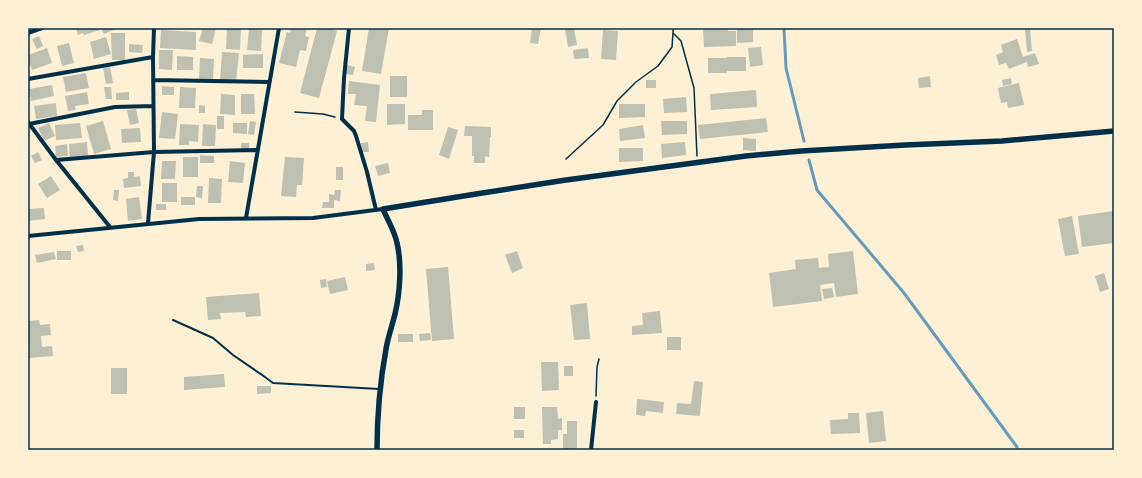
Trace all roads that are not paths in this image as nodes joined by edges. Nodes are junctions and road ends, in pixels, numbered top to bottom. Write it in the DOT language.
graph roads {
  1 [pos="42,28"];
  2 [pos="154,28"];
  3 [pos="279,28"];
  4 [pos="349,28"];
  5 [pos="28,33"];
  6 [pos="153,58"];
  7 [pos="28,79"];
  8 [pos="153,80"];
  9 [pos="269,82"];
  10 [pos="154,106"];
  11 [pos="29,123"];
  12 [pos="1114,131"];
  13 [pos="258,150"];
  14 [pos="154,152"];
  15 [pos="56,160"];
  16 [pos="376,210"];
  17 [pos="384,210"];
  18 [pos="246,218"];
  19 [pos="148,223"];
  20 [pos="110,227"];
  21 [pos="28,236"];
  22 [pos="173,320"];
  23 [pos="380,389"];
  24 [pos="596,402"];
  25 [pos="377,450"];
  26 [pos="591,450"];
  1 -- 5 [label="street"];
  2 -- 6 [label="street"];
  3 -- 9 [label="street"];
  4 -- 16 [label="street"];
  6 -- 7 [label="street"];
  6 -- 8 [label="street"];
  8 -- 9 [label="street"];
  8 -- 10 [label="street"];
  9 -- 13 [label="street"];
  10 -- 11 [label="street"];
  10 -- 14 [label="street"];
  11 -- 15 [label="street"];
  12 -- 17 [label="street"];
  13 -- 14 [label="street"];
  13 -- 18 [label="street"];
  14 -- 15 [label="street"];
  14 -- 19 [label="street"];
  15 -- 20 [label="street"];
  16 -- 17 [label="street"];
  16 -- 18 [label="street"];
  17 -- 23 [label="street"];
  18 -- 19 [label="street"];
  19 -- 20 [label="street"];
  20 -- 21 [label="street"];
  22 -- 23 [label="lane"];
  23 -- 25 [label="street"];
  24 -- 26 [label="street"];
}
